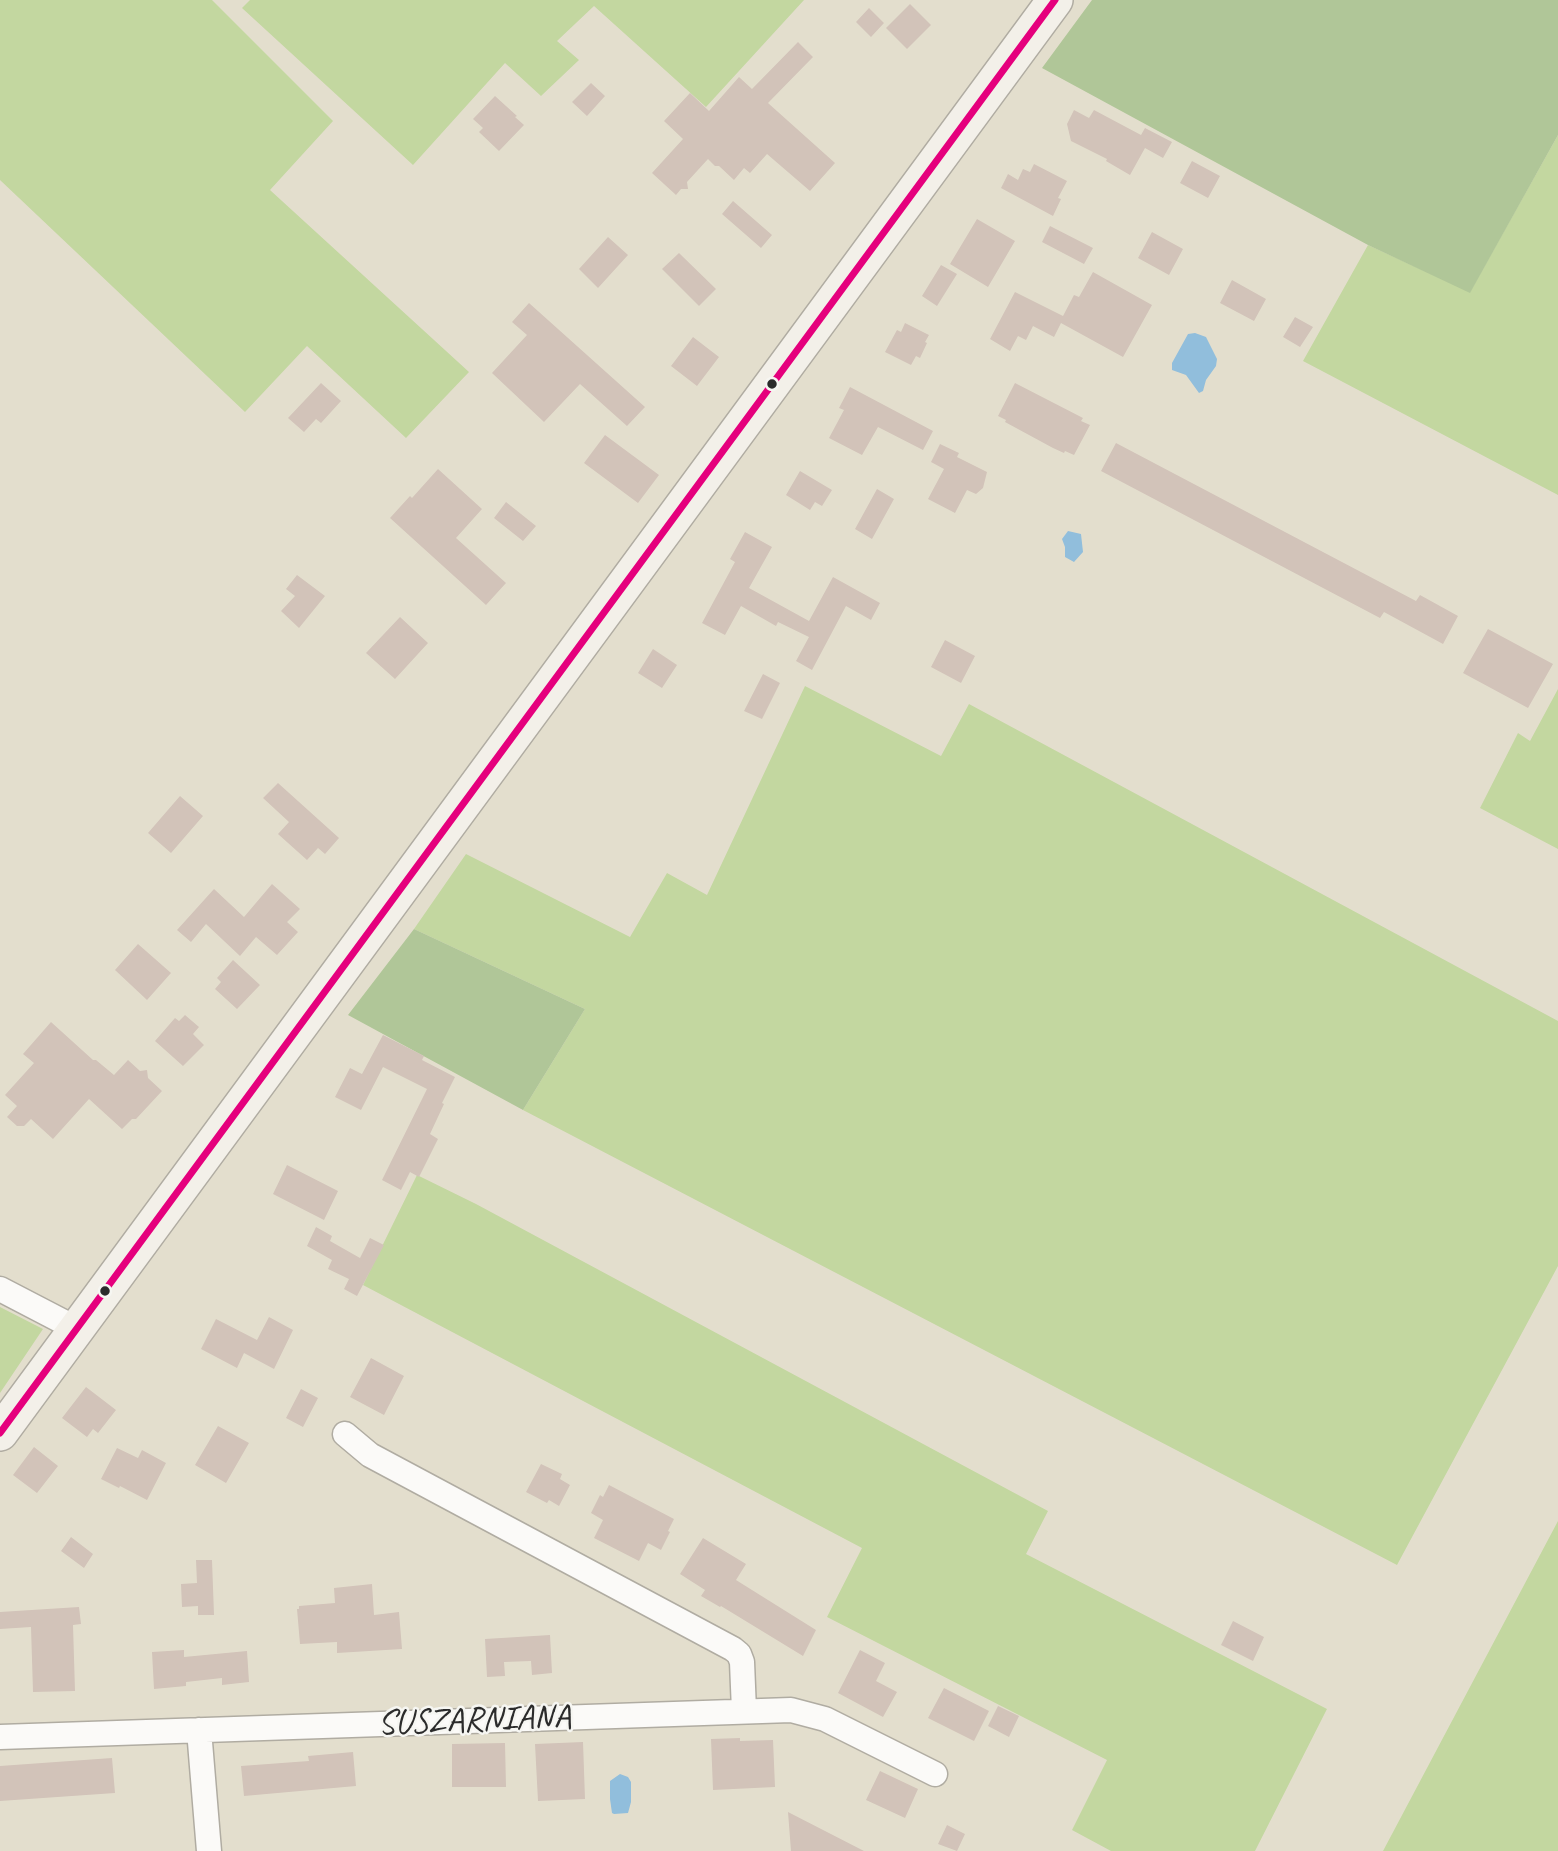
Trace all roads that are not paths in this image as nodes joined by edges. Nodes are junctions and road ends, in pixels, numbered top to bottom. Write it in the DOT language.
graph roads {
  1 [pos="1055,0"];
  2 [pos="0,1289"];
  3 [pos="76,1329"];
  4 [pos="0,1433"];
  5 [pos="345,1433"];
  6 [pos="744,1712"];
  7 [pos="200,1730"];
  8 [pos="0,1737"];
  9 [pos="935,1774"];
  10 [pos="209,1851"];
  1 -- 3 [label="street"];
  2 -- 3 [label="street"];
  3 -- 4 [label="street"];
  5 -- 6 [label="street"];
  6 -- 7 [label="street, SUSZARNIANA"];
  6 -- 9 [label="street, SUSZARNIANA"];
  7 -- 8 [label="street, SUSZARNIANA"];
  7 -- 10 [label="street"];
}
